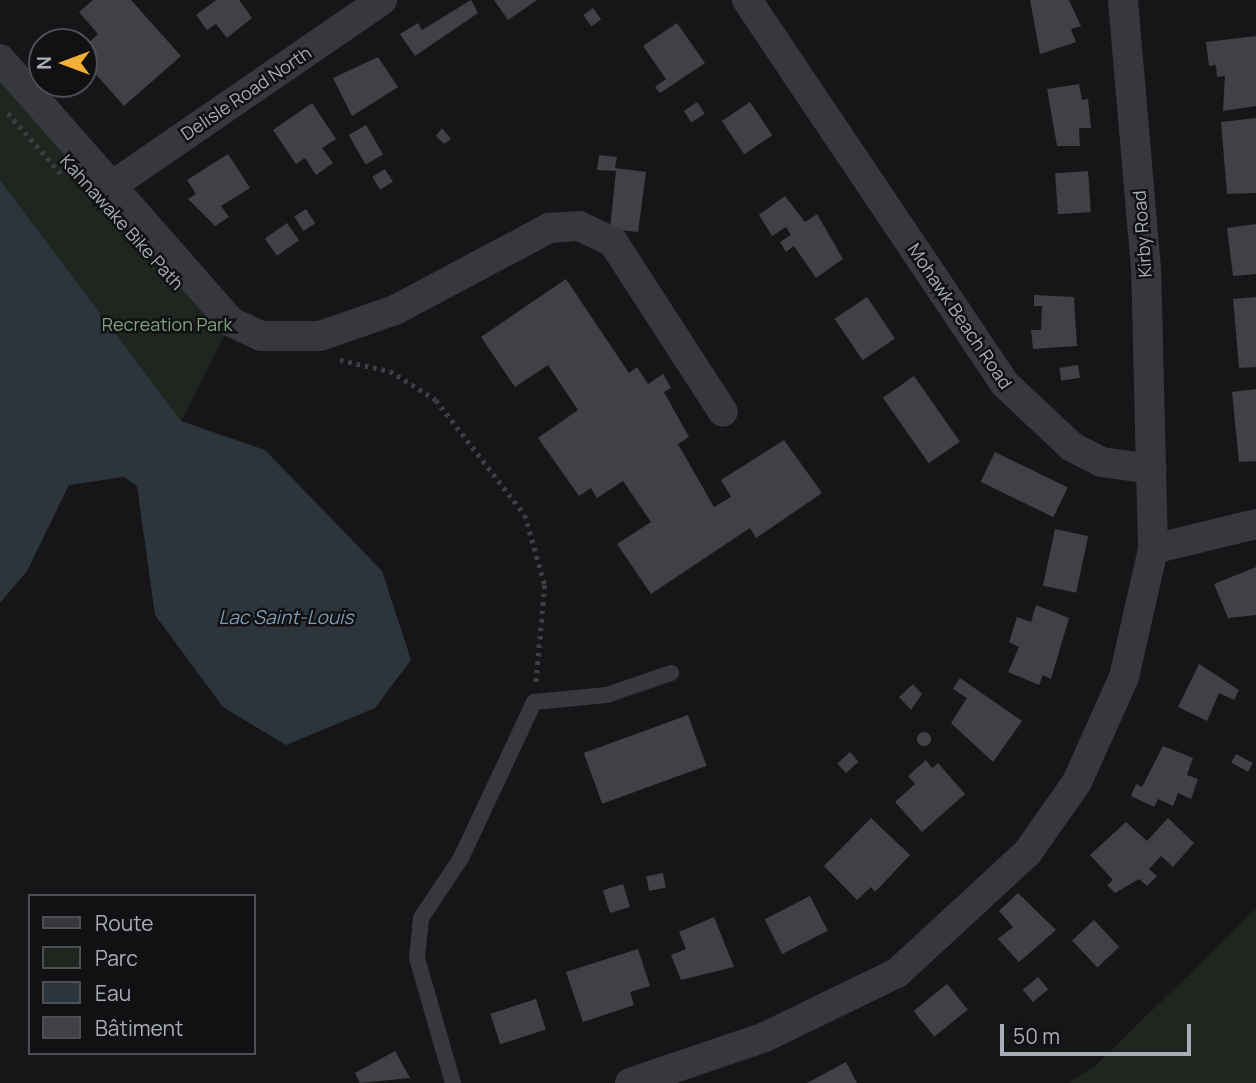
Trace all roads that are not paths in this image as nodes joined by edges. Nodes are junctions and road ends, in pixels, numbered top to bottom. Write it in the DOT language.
graph roads {
  1 [pos="382,0"];
  2 [pos="747,0"];
  3 [pos="1123,0"];
  4 [pos="0,59"];
  5 [pos="110,187"];
  6 [pos="723,412"];
  7 [pos="1152,470"];
  8 [pos="1256,524"];
  9 [pos="1153,549"];
  10 [pos="671,673"];
  11 [pos="453,1083"];
  12 [pos="631,1083"];
  1 -- 5 [label="street, Delisle Road North"];
  2 -- 7 [label="street, Mohawk Beach Road"];
  3 -- 7 [label="street, Kirby Road"];
  4 -- 5 [label="street"];
  5 -- 6 [label="street"];
  7 -- 9 [label="street"];
  8 -- 9 [label="street"];
  9 -- 12 [label="street"];
  10 -- 11 [label="lane"];
}
